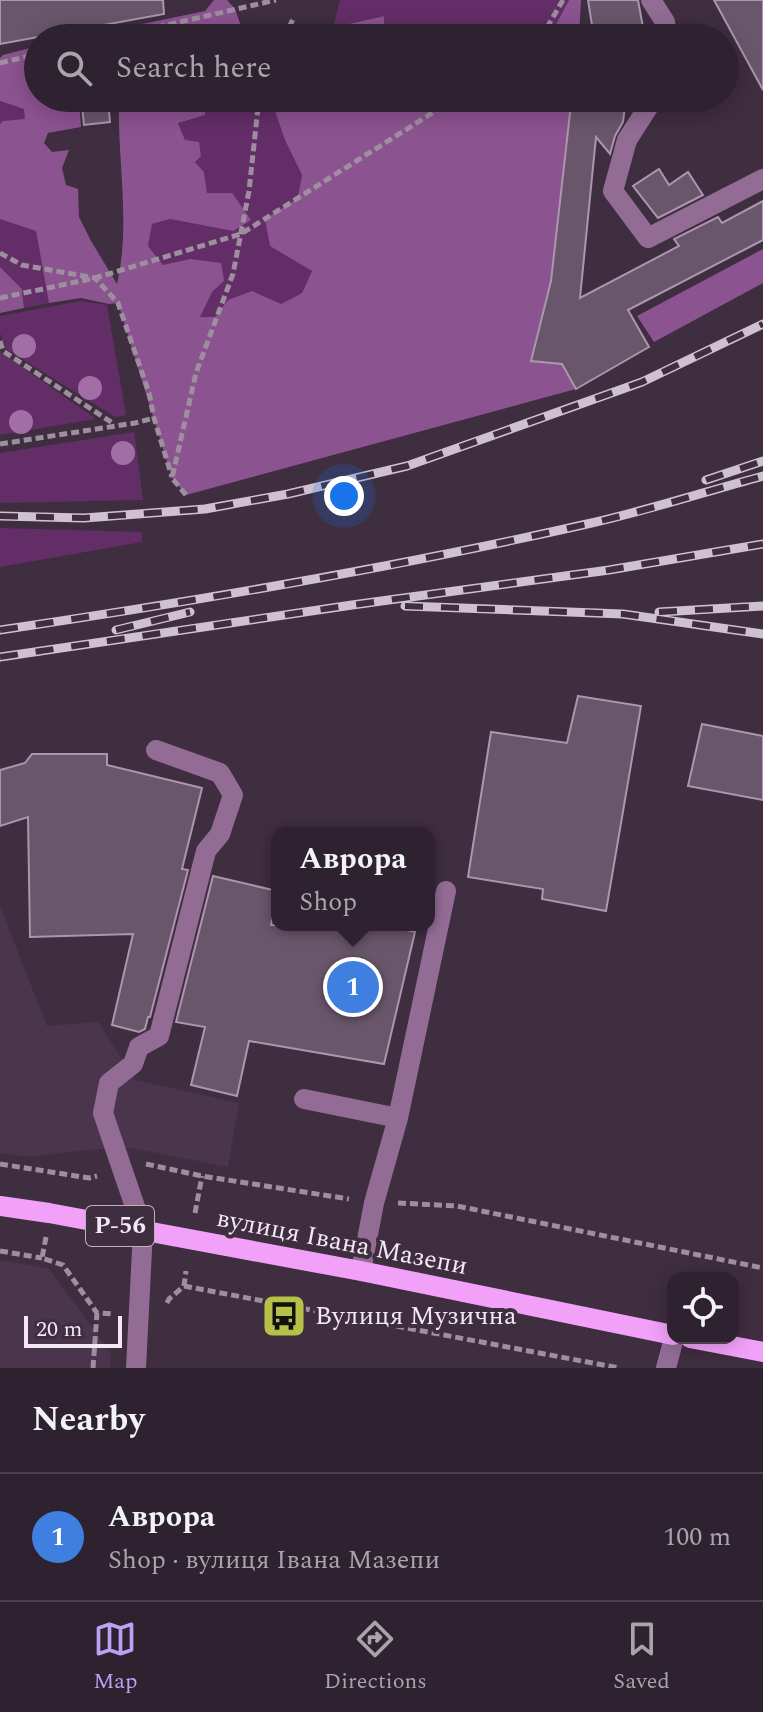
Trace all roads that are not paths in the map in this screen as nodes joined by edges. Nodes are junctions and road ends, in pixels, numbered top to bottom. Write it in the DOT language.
graph roads {
  1 [pos="651,0"];
  2 [pos="665,24"];
  3 [pos="645,112"];
  4 [pos="763,179"];
  5 [pos="156,750"];
  6 [pos="446,891"];
  7 [pos="304,1099"];
  8 [pos="398,1118"];
  9 [pos="0,1206"];
  10 [pos="143,1230"];
  11 [pos="361,1271"];
  12 [pos="667,1335"];
  13 [pos="672,1344"];
  14 [pos="721,1344"];
  15 [pos="763,1352"];
  16 [pos="136,1368"];
  17 [pos="666,1368"];
  1 -- 2 [label="street"];
  3 -- 4 [label="street"];
  5 -- 10 [label="street"];
  6 -- 8 [label="street"];
  7 -- 8 [label="street"];
  8 -- 11 [label="street"];
  9 -- 10 [label="main road, вулиця Івана Мазепи / Р-56"];
  10 -- 11 [label="main road, вулиця Івана Мазепи / Р-56"];
  10 -- 16 [label="street"];
  11 -- 12 [label="main road, вулиця Івана Мазепи / Р-56"];
  13 -- 17 [label="street"];
  14 -- 15 [label="main road"];
}
